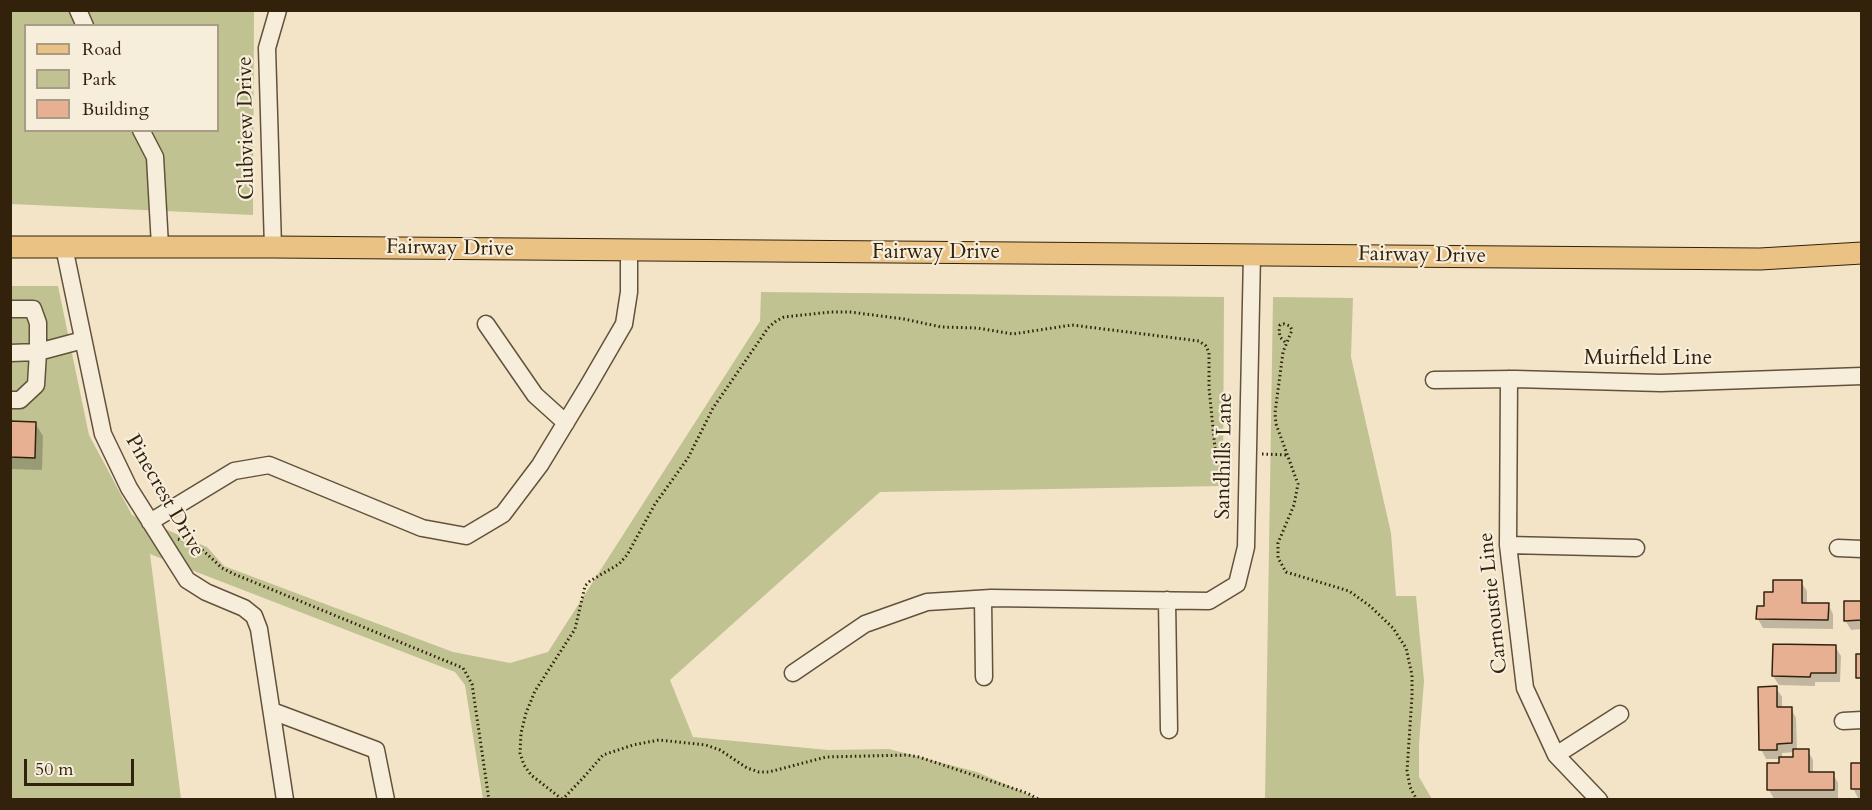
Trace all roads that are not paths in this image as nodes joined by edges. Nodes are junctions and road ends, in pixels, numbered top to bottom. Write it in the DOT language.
graph roads {
  1 [pos="78,10"];
  2 [pos="278,10"];
  3 [pos="84,24"];
  4 [pos="142,132"];
  5 [pos="160,246"];
  6 [pos="10,247"];
  7 [pos="64,247"];
  8 [pos="273,247"];
  9 [pos="629,251"];
  10 [pos="1862,253"];
  11 [pos="1252,254"];
  12 [pos="10,309"];
  13 [pos="486,324"];
  14 [pos="83,340"];
  15 [pos="38,352"];
  16 [pos="10,353"];
  17 [pos="1862,376"];
  18 [pos="1509,379"];
  19 [pos="1434,380"];
  20 [pos="10,400"];
  21 [pos="566,423"];
  22 [pos="150,522"];
  23 [pos="1508,545"];
  24 [pos="1636,548"];
  25 [pos="1838,548"];
  26 [pos="1862,549"];
  27 [pos="982,599"];
  28 [pos="1167,600"];
  29 [pos="793,673"];
  30 [pos="984,677"];
  31 [pos="272,711"];
  32 [pos="1620,714"];
  33 [pos="1862,720"];
  34 [pos="1844,721"];
  35 [pos="1169,730"];
  36 [pos="1556,755"];
  37 [pos="285,800"];
  38 [pos="386,800"];
  39 [pos="1599,800"];
  1 -- 3 [label="street"];
  2 -- 8 [label="street, Clubview Drive"];
  4 -- 5 [label="street"];
  5 -- 7 [label="main road, Fairway Drive"];
  5 -- 8 [label="main road, Fairway Drive"];
  6 -- 7 [label="main road, Fairway Drive"];
  7 -- 14 [label="street, Pinecrest Drive"];
  8 -- 9 [label="main road, Fairway Drive"];
  9 -- 11 [label="main road, Fairway Drive"];
  9 -- 21 [label="street"];
  10 -- 11 [label="main road, Fairway Drive"];
  11 -- 28 [label="street, Sandhills Lane"];
  12 -- 15 [label="street"];
  13 -- 21 [label="street"];
  14 -- 15 [label="street"];
  14 -- 22 [label="street, Pinecrest Drive"];
  15 -- 16 [label="street"];
  15 -- 20 [label="street"];
  17 -- 18 [label="street, Muirfield Line"];
  18 -- 19 [label="street, Muirfield Line"];
  18 -- 23 [label="street, Carnoustie Line"];
  21 -- 22 [label="street"];
  22 -- 31 [label="street, Pinecrest Drive"];
  23 -- 24 [label="street"];
  23 -- 36 [label="street, Carnoustie Line"];
  25 -- 26 [label="street"];
  27 -- 28 [label="street, Sandhills Lane"];
  27 -- 29 [label="street, Sandhills Lane"];
  27 -- 30 [label="street"];
  28 -- 35 [label="street"];
  31 -- 37 [label="street"];
  31 -- 38 [label="street"];
  32 -- 36 [label="street"];
  33 -- 34 [label="street"];
  36 -- 39 [label="street, Carnoustie Line"];
}
